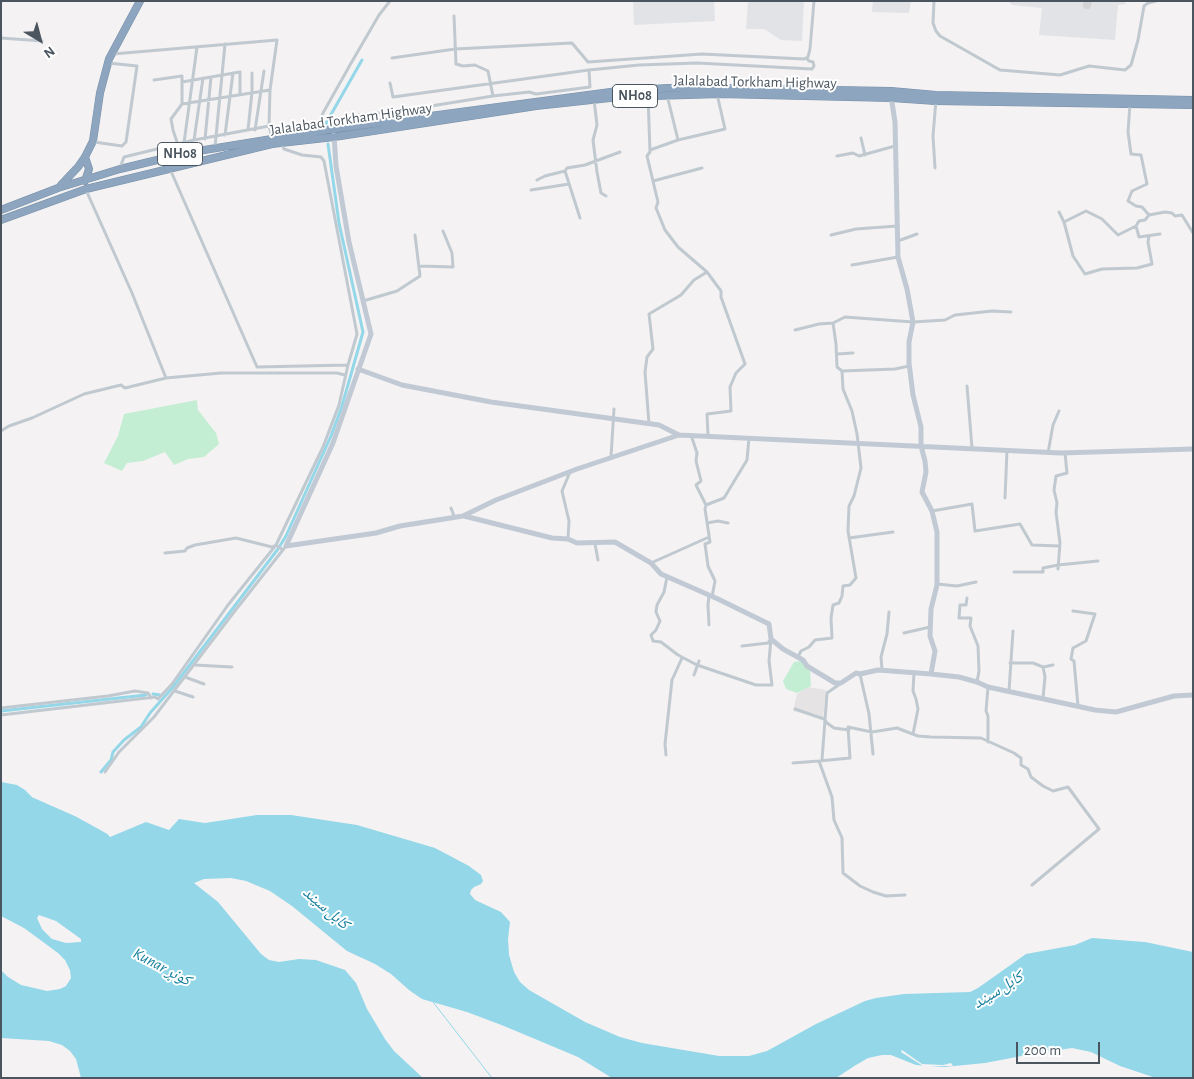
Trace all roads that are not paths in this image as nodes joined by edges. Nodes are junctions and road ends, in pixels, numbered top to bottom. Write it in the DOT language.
graph roads {
  1 [pos="140,1"];
  2 [pos="390,1"];
  3 [pos="814,1"];
  4 [pos="934,1"];
  5 [pos="1156,1"];
  6 [pos="454,16"];
  7 [pos="1,38"];
  8 [pos="42,41"];
  9 [pos="225,44"];
  10 [pos="196,47"];
  11 [pos="456,49"];
  12 [pos="111,55"];
  13 [pos="392,58"];
  14 [pos="806,58"];
  15 [pos="108,63"];
  16 [pos="589,70"];
  17 [pos="264,71"];
  18 [pos="252,73"];
  19 [pos="233,74"];
  20 [pos="222,75"];
  21 [pos="211,77"];
  22 [pos="203,78"];
  23 [pos="154,80"];
  24 [pos="193,80"];
  25 [pos="182,82"];
  26 [pos="390,83"];
  27 [pos="491,85"];
  28 [pos="270,90"];
  29 [pos="260,91"];
  30 [pos="252,92"];
  31 [pos="240,94"];
  32 [pos="667,94"];
  33 [pos="717,94"];
  34 [pos="231,95"];
  35 [pos="648,95"];
  36 [pos="891,95"];
  37 [pos="493,96"];
  38 [pos="220,97"];
  39 [pos="936,98"];
  40 [pos="209,99"];
  41 [pos="594,100"];
  42 [pos="1193,100"];
  43 [pos="200,101"];
  44 [pos="1130,101"];
  45 [pos="190,103"];
  46 [pos="182,104"];
  47 [pos="1193,105"];
  48 [pos="269,126"];
  49 [pos="248,130"];
  50 [pos="255,130"];
  51 [pos="316,132"];
  52 [pos="335,132"];
  53 [pos="225,135"];
  54 [pos="216,136"];
  55 [pos="861,138"];
  56 [pos="205,139"];
  57 [pos="194,140"];
  58 [pos="277,140"];
  59 [pos="678,140"];
  60 [pos="93,142"];
  61 [pos="184,143"];
  62 [pos="178,144"];
  63 [pos="895,146"];
  64 [pos="216,147"];
  65 [pos="650,150"];
  66 [pos="620,152"];
  67 [pos="181,154"];
  68 [pos="865,155"];
  69 [pos="837,156"];
  70 [pos="85,157"];
  71 [pos="596,161"];
  72 [pos="182,165"];
  73 [pos="170,168"];
  74 [pos="702,168"];
  75 [pos="935,168"];
  76 [pos="120,169"];
  77 [pos="565,172"];
  78 [pos="85,180"];
  79 [pos="537,180"];
  80 [pos="653,181"];
  81 [pos="569,184"];
  82 [pos="58,188"];
  83 [pos="86,189"];
  84 [pos="531,190"];
  85 [pos="606,196"];
  86 [pos="1,210"];
  87 [pos="1059,212"];
  88 [pos="1149,215"];
  89 [pos="580,218"];
  90 [pos="1,220"];
  91 [pos="1064,222"];
  92 [pos="897,226"];
  93 [pos="1136,226"];
  94 [pos="443,231"];
  95 [pos="1193,233"];
  96 [pos="415,234"];
  97 [pos="917,234"];
  98 [pos="1160,234"];
  99 [pos="830,236"];
  100 [pos="1149,236"];
  101 [pos="898,241"];
  102 [pos="898,257"];
  103 [pos="852,265"];
  104 [pos="420,266"];
  105 [pos="707,272"];
  106 [pos="362,301"];
  107 [pos="1011,312"];
  108 [pos="913,322"];
  109 [pos="834,323"];
  110 [pos="794,330"];
  111 [pos="837,354"];
  112 [pos="854,354"];
  113 [pos="348,365"];
  114 [pos="910,366"];
  115 [pos="358,370"];
  116 [pos="842,371"];
  117 [pos="345,375"];
  118 [pos="166,378"];
  119 [pos="967,386"];
  120 [pos="614,409"];
  121 [pos="1059,411"];
  122 [pos="613,419"];
  123 [pos="649,424"];
  124 [pos="1,431"];
  125 [pos="679,435"];
  126 [pos="690,435"];
  127 [pos="708,436"];
  128 [pos="749,437"];
  129 [pos="858,444"];
  130 [pos="921,446"];
  131 [pos="972,449"];
  132 [pos="1193,449"];
  133 [pos="1007,450"];
  134 [pos="1048,453"];
  135 [pos="1065,453"];
  136 [pos="611,458"];
  137 [pos="570,472"];
  138 [pos="1005,498"];
  139 [pos="706,505"];
  140 [pos="451,508"];
  141 [pos="932,511"];
  142 [pos="454,516"];
  143 [pos="463,516"];
  144 [pos="707,523"];
  145 [pos="728,523"];
  146 [pos="893,532"];
  147 [pos="709,537"];
  148 [pos="849,538"];
  149 [pos="568,539"];
  150 [pos="595,544"];
  151 [pos="276,545"];
  152 [pos="1059,546"];
  153 [pos="285,548"];
  154 [pos="166,553"];
  155 [pos="598,560"];
  156 [pos="1098,561"];
  157 [pos="651,563"];
  158 [pos="1058,567"];
  159 [pos="1014,572"];
  160 [pos="667,577"];
  161 [pos="976,582"];
  162 [pos="936,584"];
  163 [pos="711,596"];
  164 [pos="966,598"];
  165 [pos="890,612"];
  166 [pos="1074,612"];
  167 [pos="709,624"];
  168 [pos="931,627"];
  169 [pos="1013,631"];
  170 [pos="904,633"];
  171 [pos="771,639"];
  172 [pos="742,646"];
  173 [pos="798,657"];
  174 [pos="682,658"];
  175 [pos="698,663"];
  176 [pos="1010,663"];
  177 [pos="194,665"];
  178 [pos="1053,665"];
  179 [pos="232,667"];
  180 [pos="1043,667"];
  181 [pos="882,671"];
  182 [pos="914,673"];
  183 [pos="860,674"];
  184 [pos="931,674"];
  185 [pos="694,675"];
  186 [pos="185,677"];
  187 [pos="977,682"];
  188 [pos="841,683"];
  189 [pos="204,684"];
  190 [pos="988,687"];
  191 [pos="175,691"];
  192 [pos="1009,691"];
  193 [pos="1193,695"];
  194 [pos="193,697"];
  195 [pos="150,698"];
  196 [pos="1043,698"];
  197 [pos="1078,706"];
  198 [pos="1,708"];
  199 [pos="795,709"];
  200 [pos="1,715"];
  201 [pos="824,719"];
  202 [pos="849,730"];
  203 [pos="872,732"];
  204 [pos="913,734"];
  205 [pos="988,742"];
  206 [pos="873,754"];
  207 [pos="666,755"];
  208 [pos="820,761"];
  209 [pos="793,763"];
  210 [pos="105,772"];
  211 [pos="1032,885"];
  212 [pos="905,895"];
  1 -- 12 [label="highway"];
  2 -- 51 [label="street"];
  3 -- 14 [label="street"];
  4 -- 5 [label="street"];
  6 -- 11 [label="street"];
  7 -- 8 [label="street"];
  9 -- 10 [label="street"];
  9 -- 20 [label="street"];
  9 -- 28 [label="street"];
  10 -- 12 [label="street"];
  10 -- 24 [label="street"];
  11 -- 13 [label="street"];
  11 -- 14 [label="street"];
  11 -- 27 [label="street"];
  12 -- 15 [label="highway"];
  14 -- 16 [label="street"];
  15 -- 60 [label="highway"];
  15 -- 60 [label="street"];
  16 -- 27 [label="street"];
  16 -- 37 [label="street"];
  17 -- 29 [label="street"];
  18 -- 30 [label="street"];
  19 -- 20 [label="street"];
  19 -- 31 [label="street"];
  19 -- 34 [label="street"];
  20 -- 21 [label="street"];
  20 -- 38 [label="street"];
  21 -- 22 [label="street"];
  21 -- 40 [label="street"];
  22 -- 24 [label="street"];
  22 -- 43 [label="street"];
  23 -- 25 [label="street"];
  24 -- 25 [label="street"];
  24 -- 45 [label="street"];
  25 -- 46 [label="street"];
  26 -- 27 [label="street"];
  27 -- 37 [label="street"];
  28 -- 29 [label="street"];
  28 -- 48 [label="street"];
  29 -- 30 [label="street"];
  29 -- 50 [label="street"];
  30 -- 31 [label="street"];
  30 -- 49 [label="street"];
  31 -- 34 [label="street"];
  32 -- 33 [label="highway, Jalalabad Torkham Highway / NH08"];
  32 -- 35 [label="highway, Jalalabad Torkham Highway / NH08"];
  32 -- 59 [label="street"];
  33 -- 36 [label="highway, Jalalabad Torkham Highway / NH08"];
  33 -- 59 [label="street"];
  34 -- 38 [label="street"];
  34 -- 53 [label="street"];
  35 -- 41 [label="highway, Jalalabad Torkham Highway / NH08"];
  35 -- 65 [label="street"];
  36 -- 39 [label="highway, Jalalabad Torkham Highway / NH08"];
  36 -- 52 [label="highway, NH08"];
  36 -- 63 [label="street"];
  37 -- 52 [label="street"];
  38 -- 40 [label="street"];
  38 -- 54 [label="street"];
  39 -- 44 [label="highway, Jalalabad Torkham Highway / NH08"];
  39 -- 75 [label="street"];
  40 -- 43 [label="street"];
  40 -- 56 [label="street"];
  41 -- 52 [label="highway, Jalalabad Torkham Highway / NH08"];
  41 -- 71 [label="street"];
  42 -- 44 [label="highway, NH08"];
  43 -- 45 [label="street"];
  43 -- 57 [label="street"];
  44 -- 47 [label="highway, Jalalabad Torkham Highway / NH08"];
  44 -- 88 [label="street"];
  45 -- 46 [label="street"];
  45 -- 61 [label="street"];
  46 -- 62 [label="street"];
  48 -- 50 [label="street"];
  48 -- 58 [label="street"];
  49 -- 50 [label="street"];
  49 -- 53 [label="street"];
  51 -- 52 [label="highway, NH08"];
  51 -- 58 [label="highway, NH08"];
  52 -- 58 [label="highway, Jalalabad Torkham Highway / NH08"];
  52 -- 106 [label="street"];
  53 -- 54 [label="street"];
  54 -- 56 [label="street"];
  54 -- 64 [label="street"];
  55 -- 68 [label="street"];
  56 -- 57 [label="street"];
  57 -- 61 [label="street"];
  58 -- 64 [label="highway, NH08"];
  58 -- 72 [label="highway, Jalalabad Torkham Highway / NH08"];
  58 -- 113 [label="street"];
  59 -- 65 [label="street"];
  60 -- 70 [label="highway"];
  61 -- 62 [label="street"];
  62 -- 67 [label="street"];
  62 -- 76 [label="street"];
  63 -- 68 [label="street"];
  63 -- 92 [label="street"];
  64 -- 67 [label="highway, NH08"];
  65 -- 80 [label="street"];
  66 -- 71 [label="street"];
  67 -- 72 [label="street"];
  67 -- 76 [label="highway, NH08"];
  68 -- 69 [label="street"];
  70 -- 78 [label="highway"];
  70 -- 82 [label="highway"];
  71 -- 77 [label="street"];
  71 -- 85 [label="street"];
  72 -- 73 [label="highway, Jalalabad Torkham Highway / NH08"];
  73 -- 83 [label="highway, Jalalabad Torkham Highway / NH08"];
  73 -- 113 [label="street"];
  74 -- 80 [label="street"];
  76 -- 78 [label="highway, NH08"];
  77 -- 79 [label="street"];
  77 -- 81 [label="street"];
  78 -- 82 [label="highway, NH08"];
  78 -- 83 [label="highway"];
  80 -- 105 [label="street"];
  81 -- 84 [label="street"];
  81 -- 89 [label="street"];
  82 -- 86 [label="highway, NH08"];
  83 -- 90 [label="highway, NH08"];
  83 -- 118 [label="street"];
  87 -- 91 [label="street"];
  88 -- 93 [label="street"];
  88 -- 95 [label="street"];
  91 -- 93 [label="street"];
  91 -- 100 [label="street"];
  92 -- 99 [label="street"];
  92 -- 101 [label="street"];
  93 -- 100 [label="street"];
  94 -- 104 [label="street"];
  96 -- 104 [label="street"];
  97 -- 101 [label="street"];
  98 -- 100 [label="street"];
  101 -- 102 [label="street"];
  102 -- 103 [label="street"];
  102 -- 108 [label="street"];
  104 -- 106 [label="street"];
  105 -- 123 [label="street"];
  105 -- 127 [label="street"];
  106 -- 115 [label="street"];
  107 -- 108 [label="street"];
  108 -- 109 [label="street"];
  108 -- 114 [label="street"];
  109 -- 110 [label="street"];
  109 -- 111 [label="street"];
  111 -- 112 [label="street"];
  111 -- 116 [label="street"];
  113 -- 117 [label="street"];
  114 -- 116 [label="street"];
  114 -- 130 [label="street"];
  115 -- 122 [label="street"];
  115 -- 153 [label="street"];
  116 -- 129 [label="street"];
  117 -- 118 [label="street"];
  117 -- 151 [label="street"];
  118 -- 124 [label="street"];
  119 -- 131 [label="street"];
  120 -- 122 [label="street"];
  121 -- 134 [label="street"];
  122 -- 123 [label="street"];
  122 -- 136 [label="street"];
  123 -- 125 [label="street"];
  125 -- 126 [label="street"];
  125 -- 136 [label="street"];
  126 -- 127 [label="street"];
  126 -- 139 [label="street"];
  127 -- 128 [label="street"];
  128 -- 129 [label="street"];
  128 -- 139 [label="street"];
  129 -- 130 [label="street"];
  129 -- 148 [label="street"];
  130 -- 131 [label="street"];
  130 -- 141 [label="street"];
  131 -- 133 [label="street"];
  132 -- 135 [label="street"];
  133 -- 134 [label="street"];
  133 -- 138 [label="street"];
  134 -- 135 [label="street"];
  135 -- 152 [label="street"];
  136 -- 137 [label="street"];
  137 -- 143 [label="street"];
  137 -- 149 [label="street"];
  139 -- 144 [label="street"];
  140 -- 142 [label="street"];
  141 -- 152 [label="street"];
  141 -- 162 [label="street"];
  142 -- 143 [label="street"];
  142 -- 153 [label="street"];
  143 -- 149 [label="street"];
  144 -- 145 [label="street"];
  144 -- 147 [label="street"];
  146 -- 148 [label="street"];
  147 -- 157 [label="street"];
  147 -- 163 [label="street"];
  148 -- 173 [label="street"];
  149 -- 150 [label="street"];
  150 -- 155 [label="street"];
  150 -- 157 [label="street"];
  151 -- 153 [label="street"];
  151 -- 154 [label="street"];
  151 -- 195 [label="street"];
  152 -- 158 [label="street"];
  153 -- 177 [label="street"];
  156 -- 158 [label="street"];
  157 -- 160 [label="street"];
  158 -- 159 [label="street"];
  160 -- 163 [label="street"];
  160 -- 174 [label="street"];
  161 -- 162 [label="street"];
  162 -- 168 [label="street"];
  163 -- 167 [label="street"];
  163 -- 171 [label="street"];
  164 -- 187 [label="street"];
  165 -- 181 [label="street"];
  166 -- 197 [label="street"];
  168 -- 170 [label="street"];
  168 -- 184 [label="street"];
  169 -- 176 [label="street"];
  171 -- 172 [label="street"];
  171 -- 173 [label="street"];
  171 -- 175 [label="street"];
  173 -- 188 [label="street"];
  174 -- 175 [label="street"];
  174 -- 207 [label="street"];
  175 -- 185 [label="street"];
  176 -- 180 [label="street"];
  176 -- 192 [label="street"];
  177 -- 179 [label="street"];
  177 -- 186 [label="street"];
  178 -- 180 [label="street"];
  180 -- 196 [label="street"];
  181 -- 182 [label="street"];
  181 -- 183 [label="street"];
  182 -- 184 [label="street"];
  182 -- 204 [label="street"];
  183 -- 188 [label="street"];
  183 -- 203 [label="street"];
  184 -- 187 [label="street"];
  186 -- 189 [label="street"];
  186 -- 191 [label="street"];
  187 -- 190 [label="street"];
  188 -- 201 [label="street"];
  190 -- 192 [label="street"];
  190 -- 205 [label="street"];
  191 -- 194 [label="street"];
  191 -- 210 [label="street"];
  192 -- 196 [label="street"];
  193 -- 197 [label="street"];
  195 -- 198 [label="street"];
  195 -- 200 [label="street"];
  196 -- 197 [label="street"];
  199 -- 201 [label="street"];
  201 -- 202 [label="street"];
  201 -- 208 [label="street"];
  202 -- 203 [label="street"];
  202 -- 208 [label="street"];
  203 -- 204 [label="street"];
  203 -- 206 [label="street"];
  204 -- 205 [label="street"];
  205 -- 211 [label="street"];
  208 -- 209 [label="street"];
  208 -- 212 [label="street"];
}
